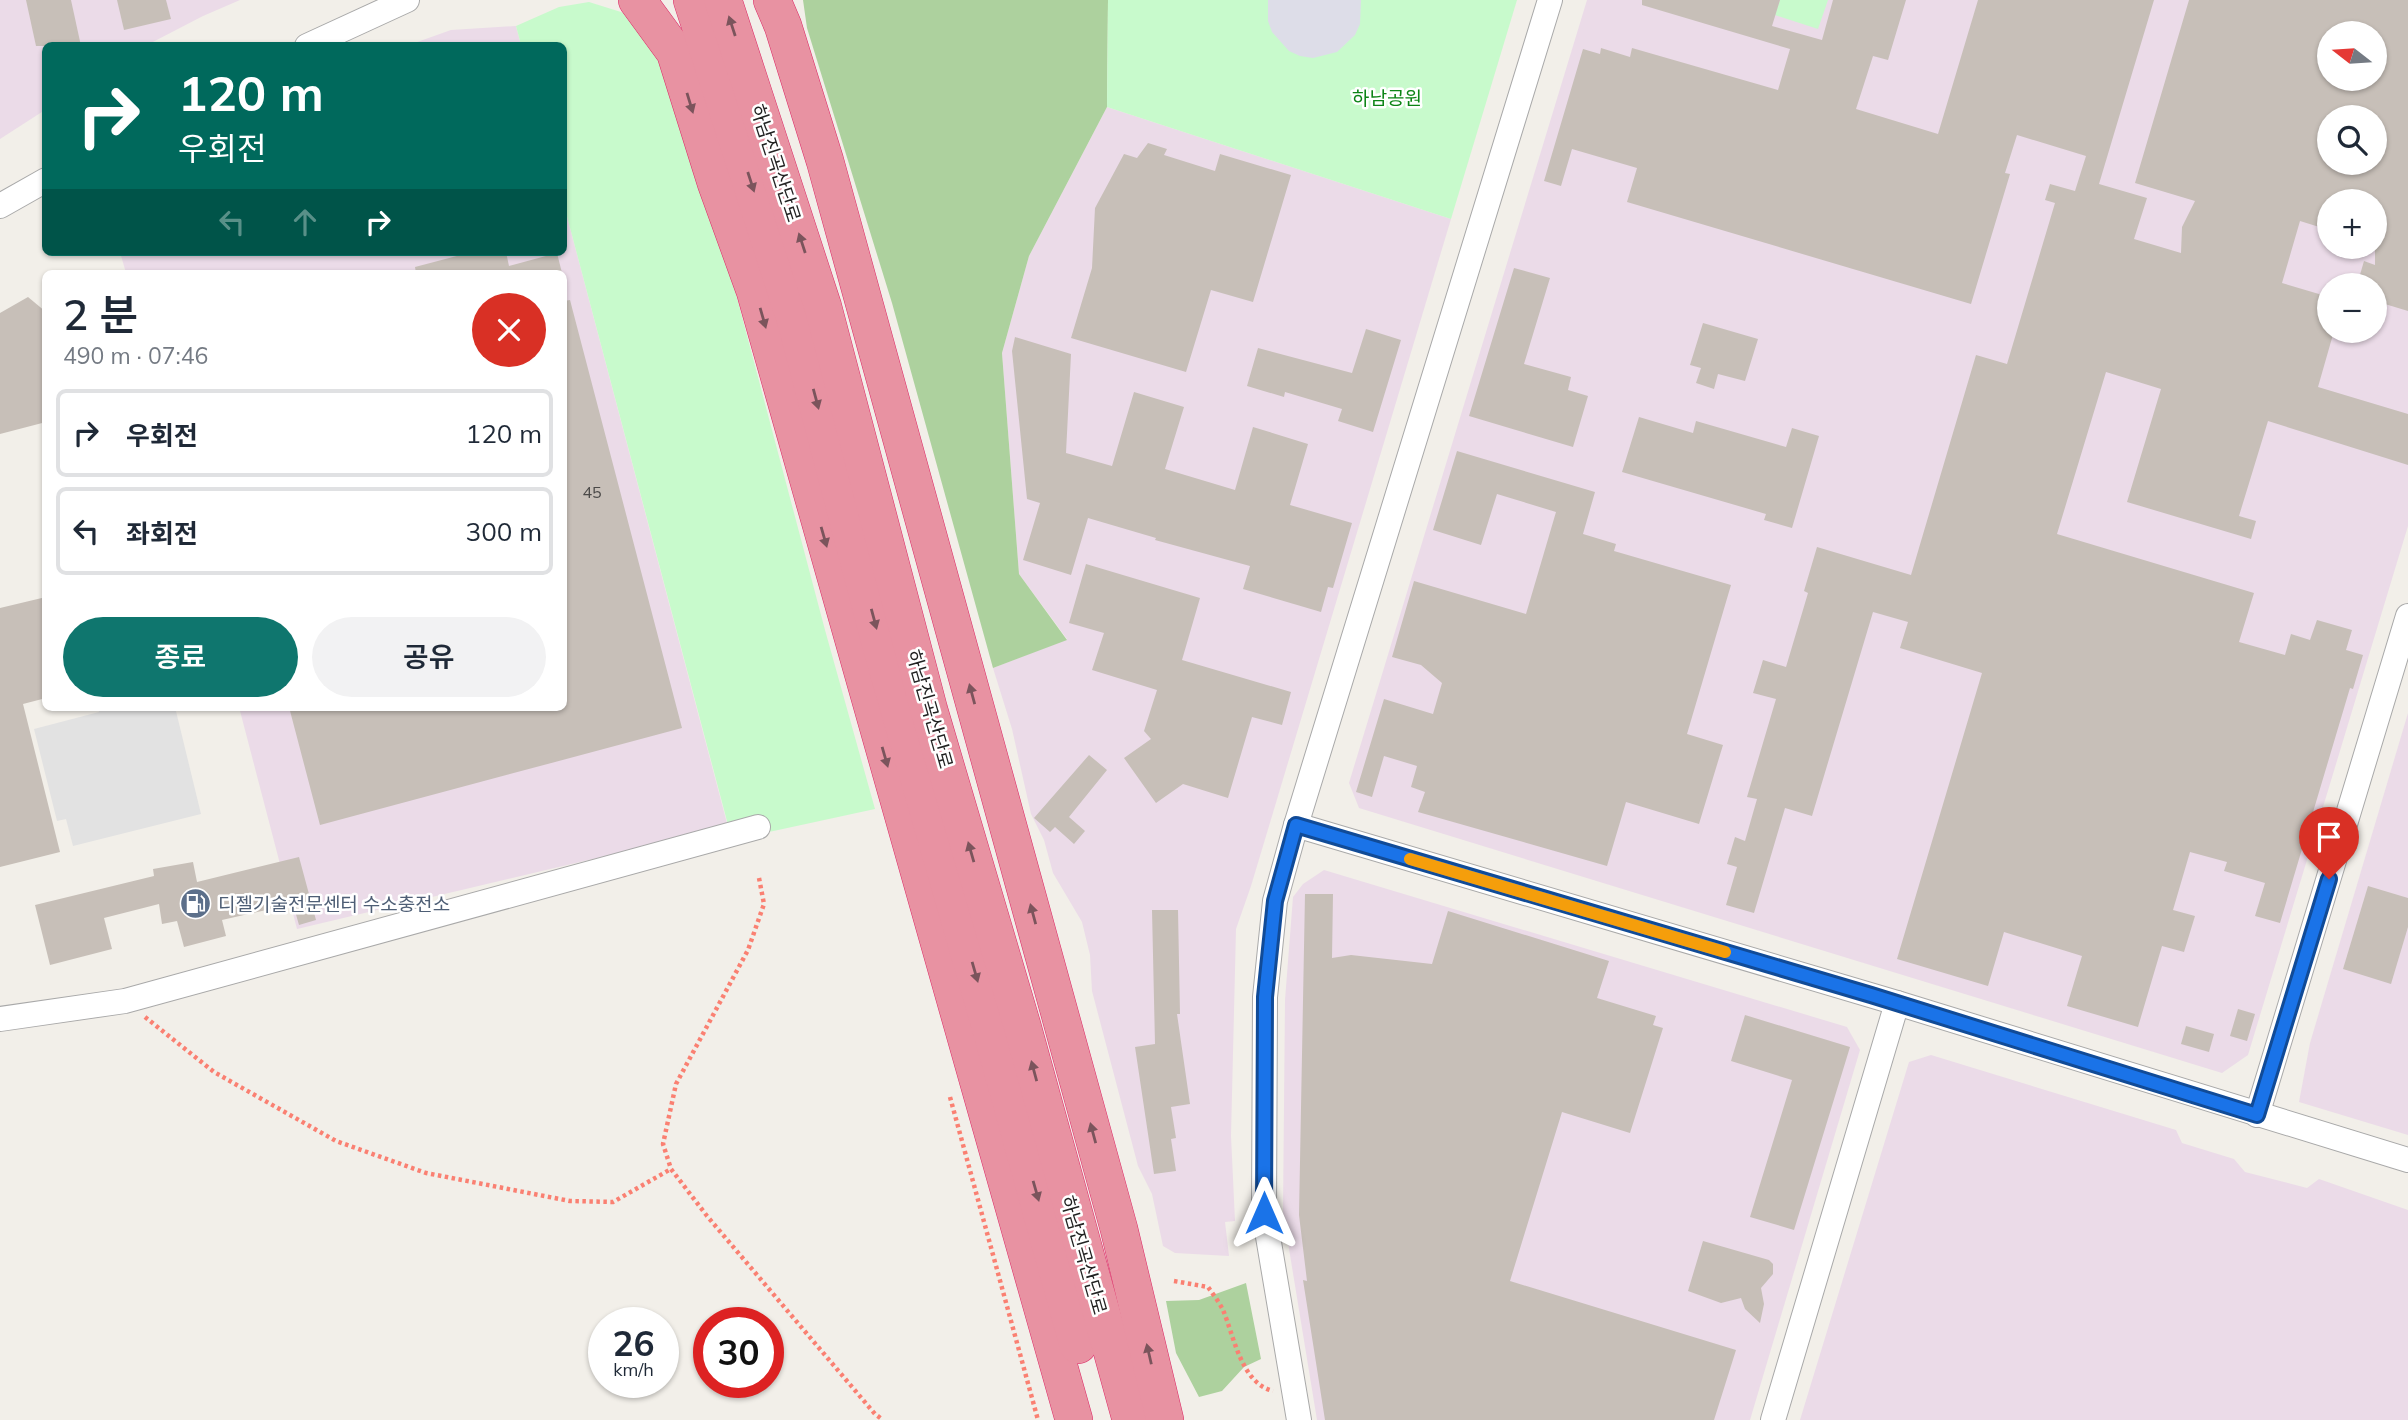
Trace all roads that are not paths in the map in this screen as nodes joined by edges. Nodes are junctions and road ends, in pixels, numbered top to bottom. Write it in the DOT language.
graph roads {
  1 [pos="407,0"];
  2 [pos="637,0"];
  3 [pos="666,0"];
  4 [pos="692,0"];
  5 [pos="723,0"];
  6 [pos="1550,0"];
  7 [pos="780,9"];
  8 [pos="316,42"];
  9 [pos="675,52"];
  10 [pos="42,182"];
  11 [pos="0,206"];
  12 [pos="2408,616"];
  13 [pos="916,714"];
  14 [pos="1296,825"];
  15 [pos="758,827"];
  16 [pos="1897,1003"];
  17 [pos="0,1019"];
  18 [pos="2257,1115"];
  19 [pos="2408,1160"];
  20 [pos="1297,1408"];
  21 [pos="1074,1420"];
  22 [pos="1097,1420"];
  23 [pos="1132,1420"];
  24 [pos="1165,1420"];
  25 [pos="1773,1420"];
  1 -- 8 [label="street"];
  2 -- 9 [label="highway"];
  3 -- 9 [label="highway"];
  4 -- 13 [label="highway, 하남진곡산단로, one-way"];
  13 -- 5 [label="highway, 하남진곡산단로, one-way"];
  6 -- 14 [label="street"];
  24 -- 7 [label="highway, one-way"];
  9 -- 21 [label="highway, one-way"];
  10 -- 11 [label="street"];
  12 -- 18 [label="street"];
  13 -- 22 [label="highway, 하남진곡산단로, one-way"];
  23 -- 13 [label="highway, 하남진곡산단로, one-way"];
  14 -- 16 [label="street"];
  14 -- 20 [label="street"];
  15 -- 17 [label="street"];
  16 -- 18 [label="street"];
  16 -- 25 [label="street"];
  18 -- 19 [label="street"];
}
